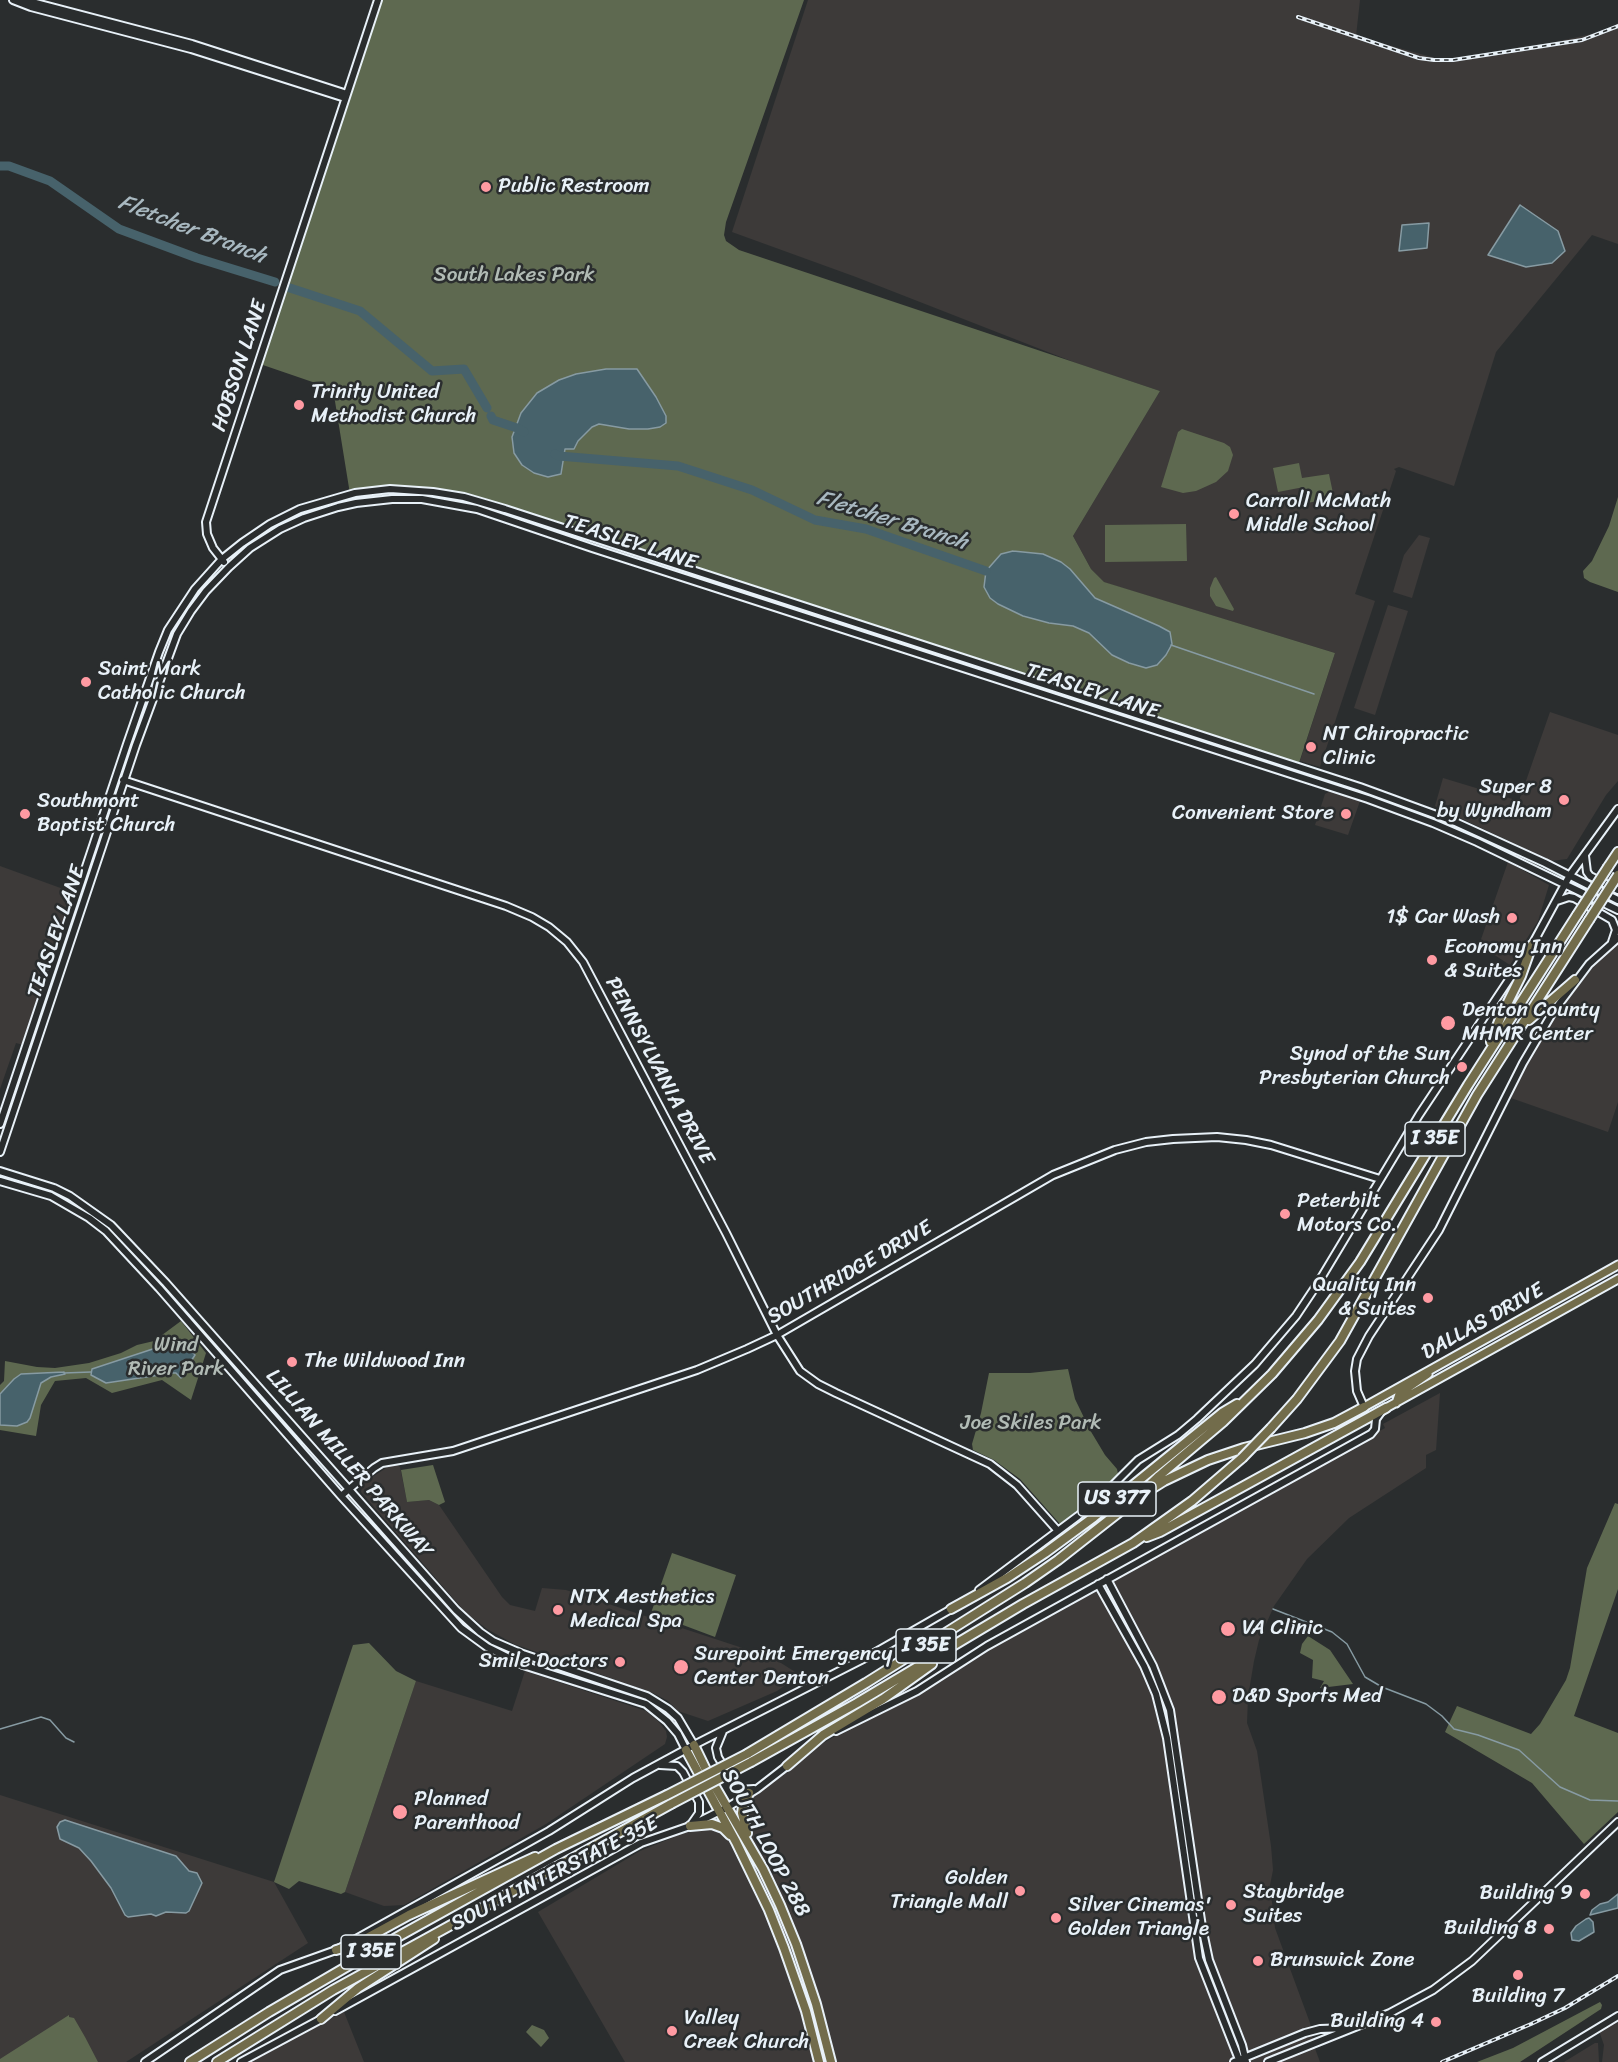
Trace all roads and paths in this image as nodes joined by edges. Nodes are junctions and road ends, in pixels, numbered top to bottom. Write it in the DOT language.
graph roads {
  1 [pos="378,0"];
  2 [pos="16,1"];
  3 [pos="346,97"];
  4 [pos="222,560"];
  5 [pos="229,567"];
  6 [pos="116,778"];
  7 [pos="124,781"];
  8 [pos="1618,809"];
  9 [pos="1436,814"];
  10 [pos="1433,823"];
  11 [pos="1618,852"];
  12 [pos="1585,855"];
  13 [pos="1570,875"];
  14 [pos="1618,875"];
  15 [pos="1565,884"];
  16 [pos="1618,890"];
  17 [pos="1618,900"];
  18 [pos="1557,901"];
  19 [pos="1618,910"];
  20 [pos="1618,938"];
  21 [pos="1532,945"];
  22 [pos="1610,945"];
  23 [pos="1575,980"];
  24 [pos="45,1019"];
  25 [pos="35,1022"];
  26 [pos="1523,1025"];
  27 [pos="1487,1055"];
  28 [pos="16,1078"];
  29 [pos="24,1082"];
  30 [pos="0,1124"];
  31 [pos="0,1152"];
  32 [pos="0,1171"];
  33 [pos="1380,1179"];
  34 [pos="0,1180"];
  35 [pos="1618,1265"];
  36 [pos="1618,1279"];
  37 [pos="777,1335"];
  38 [pos="1437,1367"];
  39 [pos="1250,1396"];
  40 [pos="1396,1403"];
  41 [pos="1364,1407"];
  42 [pos="1386,1408"];
  43 [pos="349,1489"];
  44 [pos="341,1496"];
  45 [pos="1132,1502"];
  46 [pos="1058,1531"];
  47 [pos="1132,1543"];
  48 [pos="423,1574"];
  49 [pos="416,1579"];
  50 [pos="1107,1579"];
  51 [pos="1098,1584"];
  52 [pos="951,1610"];
  53 [pos="969,1637"];
  54 [pos="509,1648"];
  55 [pos="499,1653"];
  56 [pos="600,1680"];
  57 [pos="599,1689"];
  58 [pos="1164,1692"];
  59 [pos="1156,1694"];
  60 [pos="723,1730"];
  61 [pos="693,1745"];
  62 [pos="686,1750"];
  63 [pos="1178,1764"];
  64 [pos="659,1765"];
  65 [pos="787,1766"];
  66 [pos="1171,1771"];
  67 [pos="1179,1773"];
  68 [pos="753,1791"];
  69 [pos="728,1807"];
  70 [pos="720,1811"];
  71 [pos="1618,1822"];
  72 [pos="690,1826"];
  73 [pos="736,1842"];
  74 [pos="749,1843"];
  75 [pos="556,1849"];
  76 [pos="1195,1877"];
  77 [pos="1186,1879"];
  78 [pos="462,1918"];
  79 [pos="794,1940"];
  80 [pos="783,1945"];
  81 [pos="336,1950"];
  82 [pos="1214,1999"];
  83 [pos="1224,2000"];
  84 [pos="1217,2006"];
  85 [pos="1618,2016"];
  86 [pos="321,2019"];
  87 [pos="1352,2028"];
  88 [pos="158,2053"];
  89 [pos="1241,2061"];
  90 [pos="145,2062"];
  91 [pos="154,2062"];
  92 [pos="190,2062"];
  93 [pos="217,2062"];
  94 [pos="241,2062"];
  95 [pos="819,2062"];
  96 [pos="831,2062"];
  97 [pos="1268,2062"];
  98 [pos="1542,2062"];
  1 -- 3 [label="main road, HOBSON LANE"];
  2 -- 3 [label="main road"];
  3 -- 4 [label="main road, HOBSON LANE"];
  4 -- 5 [label="main road, HOBSON LANE"];
  4 -- 6 [label="main road, TEASLEY LANE"];
  4 -- 9 [label="main road, TEASLEY LANE"];
  5 -- 7 [label="main road, TEASLEY LANE"];
  5 -- 10 [label="main road, TEASLEY LANE"];
  6 -- 7 [label="main road, PENNSYLVANIA DRIVE"];
  6 -- 25 [label="main road, TEASLEY LANE"];
  7 -- 24 [label="main road, TEASLEY LANE"];
  7 -- 37 [label="main road, PENNSYLVANIA DRIVE"];
  8 -- 12 [label="main road, SOUTH INTERSTATE 35E"];
  9 -- 10 [label="main road"];
  9 -- 13 [label="main road, TEASLEY LANE"];
  10 -- 15 [label="main road, TEASLEY LANE"];
  11 -- 27 [label="highway, I 35E, bridge"];
  12 -- 13 [label="main road, SOUTH INTERSTATE 35E"];
  12 -- 16 [label="main road"];
  13 -- 15 [label="main road, SOUTH INTERSTATE 35E"];
  13 -- 17 [label="main road, TEASLEY LANE"];
  14 -- 26 [label="highway, I 35E, bridge"];
  15 -- 18 [label="main road, SOUTH INTERSTATE 35E"];
  15 -- 19 [label="main road, TEASLEY LANE"];
  18 -- 21 [label="main road, SOUTH INTERSTATE 35E"];
  18 -- 22 [label="main road"];
  20 -- 22 [label="main road"];
  21 -- 27 [label="highway"];
  21 -- 33 [label="main road, SOUTH INTERSTATE 35E"];
  22 -- 23 [label="main road"];
  23 -- 26 [label="highway"];
  23 -- 41 [label="main road"];
  24 -- 25 [label="main road"];
  24 -- 29 [label="main road, TEASLEY LANE"];
  25 -- 28 [label="main road, TEASLEY LANE"];
  26 -- 47 [label="highway, I 35E, bridge"];
  27 -- 39 [label="highway, I 35E"];
  28 -- 29 [label="main road"];
  28 -- 30 [label="main road, TEASLEY LANE"];
  29 -- 31 [label="main road, TEASLEY LANE"];
  32 -- 43 [label="main road, LILLIAN MILLER PARKWAY"];
  33 -- 37 [label="main road, SOUTHRIDGE DRIVE"];
  33 -- 46 [label="main road, SOUTH INTERSTATE 35E"];
  34 -- 44 [label="main road, LILLIAN MILLER PARKWAY"];
  35 -- 38 [label="main road, DALLAS DRIVE"];
  36 -- 40 [label="main road, DALLAS DRIVE"];
  37 -- 43 [label="main road, SOUTHRIDGE DRIVE"];
  37 -- 46 [label="main road, PENNSYLVANIA DRIVE"];
  38 -- 40 [label="main road"];
  38 -- 41 [label="main road, DALLAS DRIVE"];
  39 -- 45 [label="highway, I 35E"];
  39 -- 52 [label="highway, US 377"];
  40 -- 42 [label="main road, DALLAS DRIVE"];
  41 -- 45 [label="highway"];
  42 -- 47 [label="highway"];
  42 -- 50 [label="main road, SOUTH INTERSTATE 35E"];
  43 -- 44 [label="main road, SOUTHRIDGE DRIVE"];
  43 -- 48 [label="main road, LILLIAN MILLER PARKWAY"];
  44 -- 49 [label="main road, LILLIAN MILLER PARKWAY"];
  45 -- 75 [label="highway, I 35E, bridge"];
  46 -- 52 [label="main road, SOUTH INTERSTATE 35E"];
  47 -- 53 [label="highway, I 35E"];
  48 -- 49 [label="main road"];
  48 -- 54 [label="main road, LILLIAN MILLER PARKWAY"];
  49 -- 55 [label="main road, LILLIAN MILLER PARKWAY"];
  50 -- 51 [label="main road, SOUTH INTERSTATE 35E"];
  50 -- 58 [label="main road"];
  51 -- 59 [label="main road"];
  51 -- 65 [label="main road, SOUTH INTERSTATE 35E"];
  52 -- 60 [label="main road, SOUTH INTERSTATE 35E / US 377"];
  53 -- 65 [label="highway"];
  53 -- 78 [label="highway, I 35E, bridge"];
  54 -- 55 [label="main road"];
  54 -- 56 [label="main road, LILLIAN MILLER PARKWAY"];
  55 -- 57 [label="main road, LILLIAN MILLER PARKWAY"];
  56 -- 57 [label="main road"];
  56 -- 61 [label="main road, LILLIAN MILLER PARKWAY"];
  57 -- 62 [label="main road, LILLIAN MILLER PARKWAY"];
  58 -- 59 [label="main road"];
  58 -- 63 [label="main road"];
  59 -- 66 [label="main road"];
  60 -- 61 [label="main road, SOUTH INTERSTATE 35E / US 377"];
  60 -- 68 [label="main road"];
  61 -- 62 [label="main road, SOUTH INTERSTATE 35E / US 377"];
  61 -- 69 [label="highway, SOUTH LOOP 288"];
  62 -- 64 [label="main road, SOUTH INTERSTATE 35E"];
  62 -- 70 [label="highway, SOUTH LOOP 288"];
  63 -- 66 [label="main road"];
  63 -- 67 [label="main road"];
  64 -- 72 [label="main road"];
  64 -- 81 [label="main road, SOUTH INTERSTATE 35E"];
  65 -- 68 [label="main road, SOUTH INTERSTATE 35E"];
  66 -- 67 [label="main road"];
  66 -- 77 [label="main road"];
  67 -- 76 [label="main road"];
  68 -- 69 [label="main road, SOUTH INTERSTATE 35E"];
  68 -- 74 [label="highway"];
  69 -- 70 [label="main road, SOUTH INTERSTATE 35E"];
  69 -- 74 [label="highway, SOUTH LOOP 288"];
  70 -- 72 [label="main road, SOUTH INTERSTATE 35E"];
  70 -- 73 [label="highway, SOUTH LOOP 288"];
  71 -- 87 [label="main road"];
  72 -- 73 [label="highway"];
  72 -- 86 [label="main road, SOUTH INTERSTATE 35E"];
  73 -- 80 [label="highway, SOUTH LOOP 288"];
  74 -- 79 [label="highway, SOUTH LOOP 288"];
  75 -- 81 [label="highway"];
  75 -- 92 [label="highway, I 35E"];
  76 -- 77 [label="main road"];
  76 -- 83 [label="main road"];
  77 -- 82 [label="main road"];
  78 -- 86 [label="highway"];
  78 -- 93 [label="highway, I 35E"];
  79 -- 80 [label="highway"];
  79 -- 96 [label="highway, SOUTH LOOP 288"];
  80 -- 95 [label="highway, SOUTH LOOP 288"];
  81 -- 88 [label="main road, SOUTH INTERSTATE 35E"];
  82 -- 83 [label="main road"];
  82 -- 84 [label="main road"];
  83 -- 84 [label="main road"];
  83 -- 89 [label="main road"];
  84 -- 89 [label="main road"];
  85 -- 98 [label="main road"];
  86 -- 94 [label="main road, SOUTH INTERSTATE 35E"];
  87 -- 89 [label="main road"];
  87 -- 97 [label="main road"];
  88 -- 90 [label="main road, SOUTH INTERSTATE 35E"];
  88 -- 91 [label="main road"];
}
